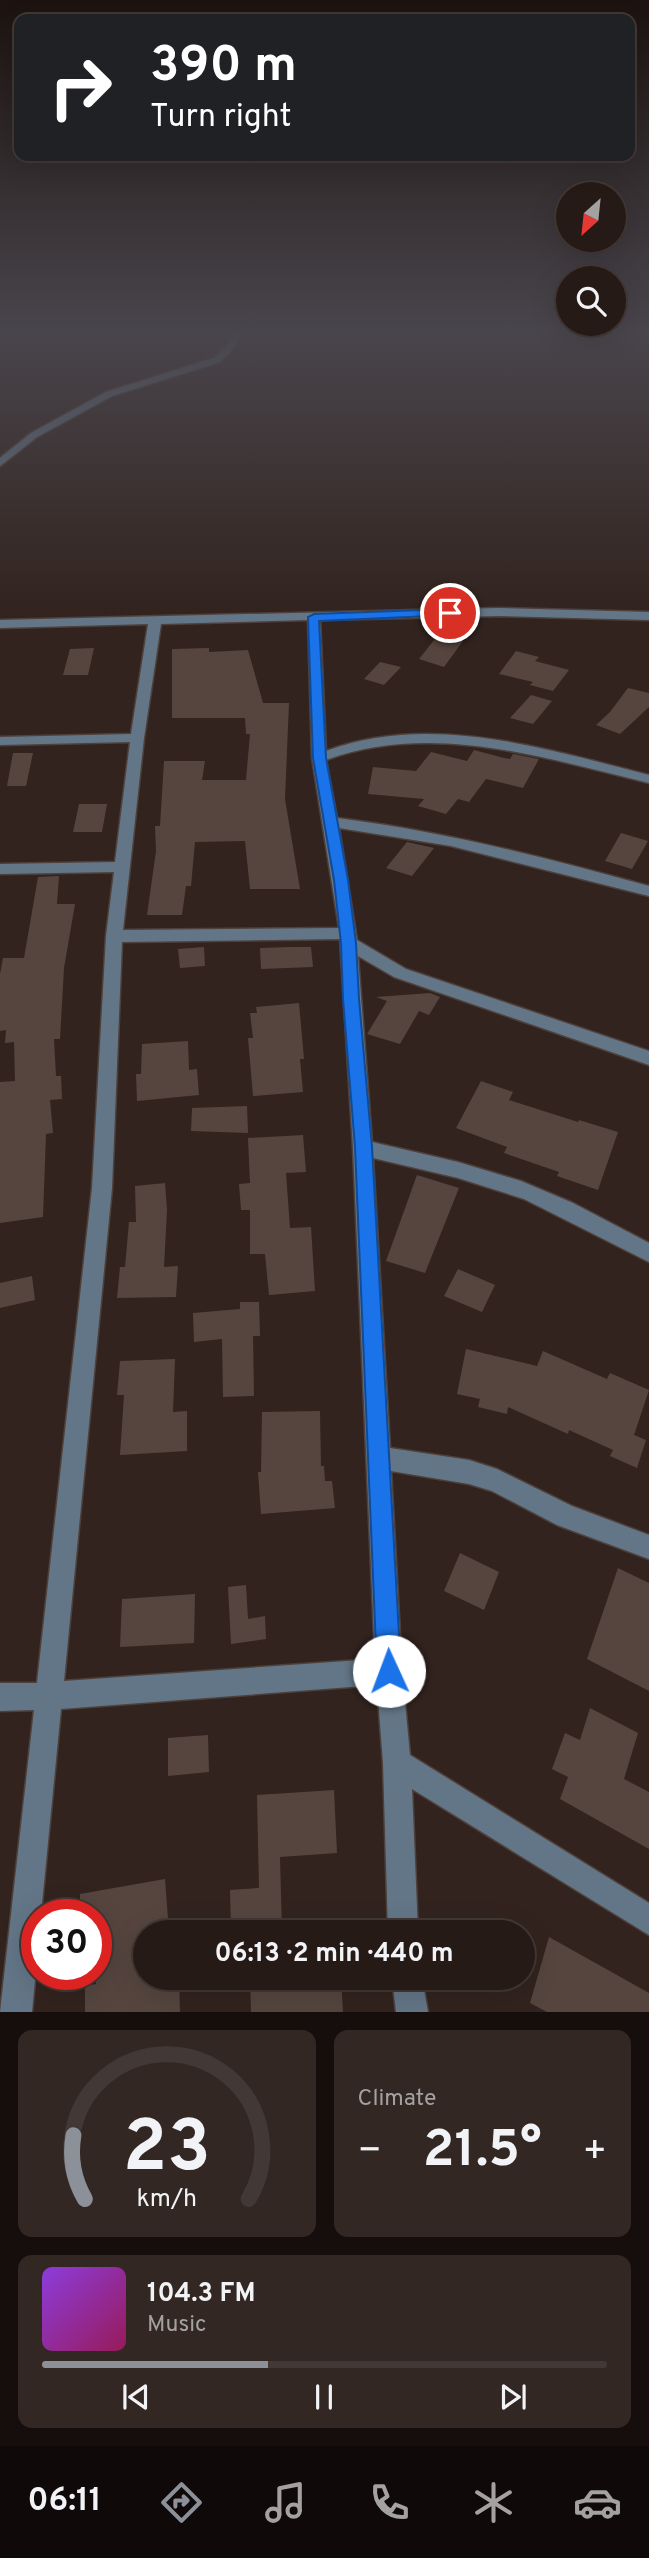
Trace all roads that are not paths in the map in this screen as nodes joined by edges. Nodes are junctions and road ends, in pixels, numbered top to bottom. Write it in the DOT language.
graph roads {
  1 [pos="51,426"];
  2 [pos="0,463"];
  3 [pos="649,616"];
  4 [pos="314,617"];
  5 [pos="155,620"];
  6 [pos="0,624"];
  7 [pos="137,738"];
  8 [pos="0,741"];
  9 [pos="319,758"];
  10 [pos="649,779"];
  11 [pos="331,822"];
  12 [pos="122,867"];
  13 [pos="0,869"];
  14 [pos="649,891"];
  15 [pos="114,936"];
  16 [pos="348,938"];
  17 [pos="649,1058"];
  18 [pos="363,1147"];
  19 [pos="649,1253"];
  20 [pos="380,1458"];
  21 [pos="649,1547"];
  22 [pos="389,1671"];
  23 [pos="50,1696"];
  24 [pos="0,1697"];
  25 [pos="397,1763"];
  26 [pos="403,1920"];
  27 [pos="649,1920"];
  28 [pos="409,1990"];
  29 [pos="16,2012"];
  30 [pos="412,2012"];
  1 -- 2 [label="street"];
  3 -- 4 [label="street"];
  4 -- 5 [label="street"];
  4 -- 9 [label="street"];
  5 -- 6 [label="street"];
  5 -- 7 [label="street"];
  7 -- 8 [label="street"];
  7 -- 12 [label="street"];
  9 -- 10 [label="street"];
  9 -- 11 [label="street"];
  11 -- 14 [label="street"];
  11 -- 16 [label="street"];
  12 -- 13 [label="street"];
  12 -- 15 [label="street"];
  15 -- 16 [label="street"];
  15 -- 23 [label="street"];
  16 -- 17 [label="street"];
  16 -- 18 [label="street"];
  18 -- 19 [label="street"];
  18 -- 20 [label="street"];
  20 -- 21 [label="street"];
  20 -- 22 [label="street"];
  22 -- 23 [label="street"];
  22 -- 25 [label="street"];
  23 -- 24 [label="street"];
  23 -- 29 [label="street"];
  25 -- 26 [label="street"];
  25 -- 27 [label="street"];
  28 -- 30 [label="street"];
}
